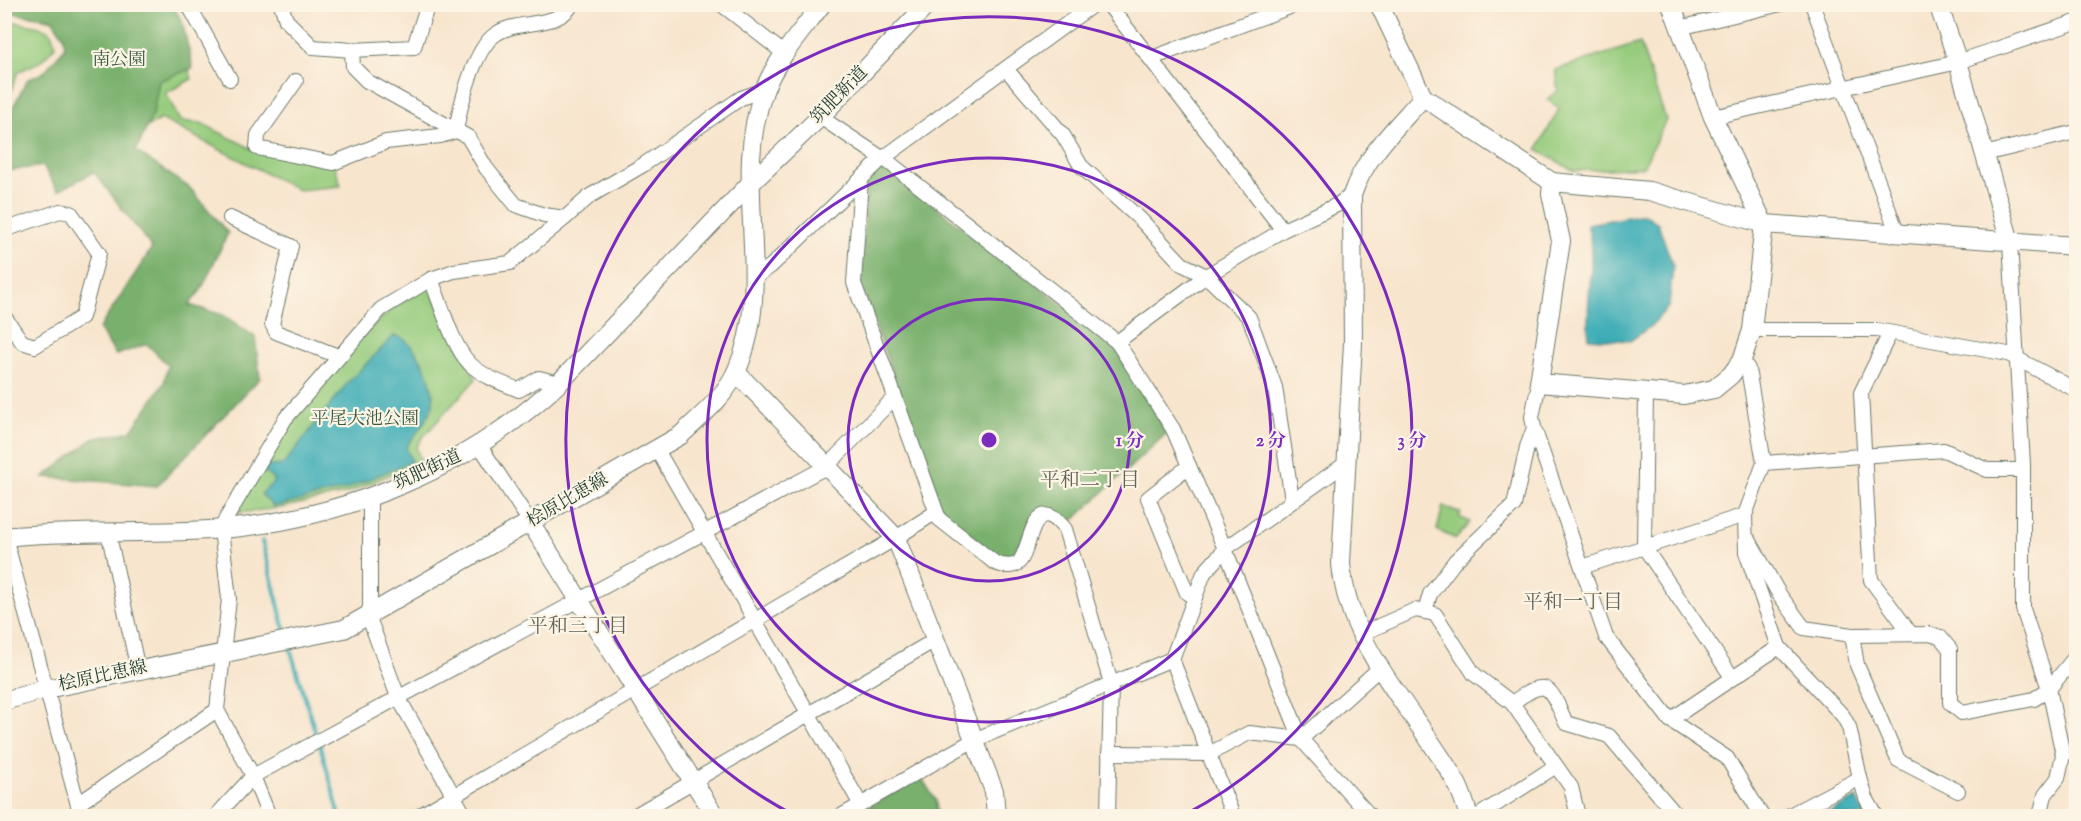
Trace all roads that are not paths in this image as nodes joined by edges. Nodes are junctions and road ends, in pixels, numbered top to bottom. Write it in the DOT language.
graph roads {
  1 [pos="188,4"];
  2 [pos="281,4"];
  3 [pos="428,4"];
  4 [pos="572,4"];
  5 [pos="721,4"];
  6 [pos="822,4"];
  7 [pos="928,4"];
  8 [pos="1094,4"];
  9 [pos="1108,4"];
  10 [pos="1298,4"];
  11 [pos="1379,4"];
  12 [pos="1671,4"];
  13 [pos="1781,4"];
  14 [pos="1812,4"];
  15 [pos="1938,4"];
  16 [pos="2076,22"];
  17 [pos="1679,28"];
  18 [pos="352,50"];
  19 [pos="785,54"];
  20 [pos="1152,58"];
  21 [pos="1958,62"];
  22 [pos="1006,69"];
  23 [pos="230,79"];
  24 [pos="296,81"];
  25 [pos="1843,88"];
  26 [pos="764,90"];
  27 [pos="1423,97"];
  28 [pos="820,117"];
  29 [pos="1713,117"];
  30 [pos="456,131"];
  31 [pos="2076,132"];
  32 [pos="1984,154"];
  33 [pos="882,159"];
  34 [pos="861,179"];
  35 [pos="1552,182"];
  36 [pos="749,184"];
  37 [pos="1352,195"];
  38 [pos="230,218"];
  39 [pos="565,218"];
  40 [pos="1764,224"];
  41 [pos="4,230"];
  42 [pos="1283,230"];
  43 [pos="1897,232"];
  44 [pos="2010,242"];
  45 [pos="2075,248"];
  46 [pos="1206,276"];
  47 [pos="754,278"];
  48 [pos="431,279"];
  49 [pos="4,316"];
  50 [pos="1752,330"];
  51 [pos="1890,333"];
  52 [pos="1117,342"];
  53 [pos="338,356"];
  54 [pos="1742,360"];
  55 [pos="2019,361"];
  56 [pos="736,372"];
  57 [pos="559,383"];
  58 [pos="1539,383"];
  59 [pos="2076,390"];
  60 [pos="1646,392"];
  61 [pos="895,397"];
  62 [pos="1534,428"];
  63 [pos="480,446"];
  64 [pos="657,450"];
  65 [pos="1866,455"];
  66 [pos="1764,463"];
  67 [pos="1346,464"];
  68 [pos="1189,466"];
  69 [pos="826,467"];
  70 [pos="2023,470"];
  71 [pos="370,497"];
  72 [pos="1292,500"];
  73 [pos="936,512"];
  74 [pos="1745,515"];
  75 [pos="530,522"];
  76 [pos="221,529"];
  77 [pos="108,531"];
  78 [pos="1744,531"];
  79 [pos="705,534"];
  80 [pos="5,537"];
  81 [pos="896,538"];
  82 [pos="1644,547"];
  83 [pos="1226,549"];
  84 [pos="1582,567"];
  85 [pos="1195,597"];
  86 [pos="579,599"];
  87 [pos="1425,612"];
  88 [pos="368,615"];
  89 [pos="754,619"];
  90 [pos="1361,634"];
  91 [pos="1852,634"];
  92 [pos="1911,634"];
  93 [pos="936,640"];
  94 [pos="1779,647"];
  95 [pos="224,652"];
  96 [pos="2076,656"];
  97 [pos="1172,659"];
  98 [pos="1381,667"];
  99 [pos="138,670"];
  100 [pos="1732,677"];
  101 [pos="1111,683"];
  102 [pos="46,689"];
  103 [pos="635,689"];
  104 [pos="2049,689"];
  105 [pos="398,697"];
  106 [pos="4,701"];
  107 [pos="1512,703"];
  108 [pos="217,710"];
  109 [pos="809,714"];
  110 [pos="1670,720"];
  111 [pos="1301,739"];
  112 [pos="974,740"];
  113 [pos="1109,753"];
  114 [pos="1209,754"];
  115 [pos="1556,766"];
  116 [pos="253,776"];
  117 [pos="1860,778"];
  118 [pos="693,782"];
  119 [pos="1958,791"];
  120 [pos="452,795"];
  121 [pos="861,805"];
  122 [pos="79,810"];
  123 [pos="216,816"];
  124 [pos="269,816"];
  125 [pos="418,816"];
  126 [pos="465,816"];
  127 [pos="634,816"];
  128 [pos="715,816"];
  129 [pos="841,816"];
  130 [pos="996,816"];
  131 [pos="1108,816"];
  132 [pos="1233,816"];
  133 [pos="1370,816"];
  134 [pos="1469,816"];
  135 [pos="1478,816"];
  136 [pos="1578,816"];
  137 [pos="1677,816"];
  138 [pos="1762,816"];
  139 [pos="1788,816"];
  140 [pos="1876,816"];
  141 [pos="2040,816"];
  1 -- 23 [label="street"];
  2 -- 18 [label="street"];
  3 -- 18 [label="street"];
  4 -- 30 [label="street"];
  5 -- 19 [label="street"];
  6 -- 19 [label="street, 桧原比恵線"];
  7 -- 28 [label="street, 筑肥新道"];
  8 -- 22 [label="street"];
  9 -- 20 [label="street"];
  10 -- 20 [label="street"];
  11 -- 27 [label="street"];
  12 -- 17 [label="street"];
  13 -- 17 [label="street"];
  14 -- 25 [label="street"];
  15 -- 21 [label="street"];
  16 -- 21 [label="street"];
  17 -- 29 [label="street"];
  18 -- 30 [label="street"];
  19 -- 26 [label="street, 桧原比恵線"];
  20 -- 42 [label="street"];
  21 -- 25 [label="street"];
  21 -- 32 [label="street"];
  22 -- 33 [label="street"];
  22 -- 46 [label="street"];
  24 -- 30 [label="street"];
  25 -- 29 [label="street"];
  25 -- 43 [label="street"];
  26 -- 36 [label="street, 桧原比恵線"];
  26 -- 39 [label="street"];
  27 -- 35 [label="street"];
  27 -- 37 [label="street"];
  28 -- 33 [label="street"];
  28 -- 36 [label="street, 筑肥新道"];
  29 -- 40 [label="street"];
  30 -- 39 [label="street"];
  31 -- 32 [label="street"];
  32 -- 44 [label="street"];
  33 -- 34 [label="street"];
  33 -- 52 [label="street"];
  34 -- 47 [label="street"];
  34 -- 61 [label="street"];
  35 -- 40 [label="street"];
  35 -- 58 [label="street"];
  36 -- 47 [label="street, 桧原比恵線"];
  36 -- 57 [label="street, 筑肥街道"];
  37 -- 42 [label="street"];
  37 -- 67 [label="street"];
  38 -- 53 [label="street"];
  39 -- 48 [label="street"];
  40 -- 43 [label="street"];
  40 -- 50 [label="street"];
  41 -- 49 [label="street"];
  42 -- 46 [label="street"];
  43 -- 44 [label="street"];
  44 -- 45 [label="street"];
  44 -- 55 [label="street"];
  46 -- 52 [label="street"];
  46 -- 72 [label="street"];
  47 -- 56 [label="street, 桧原比恵線"];
  48 -- 53 [label="street"];
  48 -- 57 [label="street"];
  50 -- 51 [label="street"];
  50 -- 54 [label="street"];
  51 -- 55 [label="street"];
  51 -- 65 [label="street"];
  52 -- 68 [label="street"];
  53 -- 76 [label="street"];
  54 -- 60 [label="street"];
  54 -- 66 [label="street"];
  55 -- 59 [label="street"];
  55 -- 70 [label="street"];
  56 -- 64 [label="street, 桧原比恵線"];
  56 -- 69 [label="street"];
  57 -- 63 [label="street, 筑肥街道"];
  58 -- 60 [label="street"];
  58 -- 62 [label="street"];
  60 -- 82 [label="street"];
  61 -- 69 [label="street"];
  61 -- 73 [label="street"];
  62 -- 84 [label="street"];
  62 -- 87 [label="street"];
  63 -- 71 [label="street, 筑肥街道"];
  63 -- 75 [label="street"];
  64 -- 75 [label="street, 桧原比恵線"];
  64 -- 79 [label="street"];
  65 -- 66 [label="street"];
  65 -- 70 [label="street"];
  65 -- 92 [label="street"];
  66 -- 74 [label="street"];
  67 -- 72 [label="street"];
  67 -- 90 [label="street"];
  68 -- 83 [label="street"];
  68 -- 85 [label="street"];
  69 -- 79 [label="street"];
  69 -- 81 [label="street"];
  70 -- 104 [label="street"];
  71 -- 76 [label="street, 筑肥街道"];
  71 -- 88 [label="street"];
  72 -- 83 [label="street"];
  73 -- 81 [label="street"];
  73 -- 101 [label="street"];
  74 -- 78 [label="street"];
  74 -- 82 [label="street"];
  75 -- 86 [label="street"];
  75 -- 88 [label="street, 桧原比恵線"];
  76 -- 77 [label="street, 筑肥街道"];
  76 -- 95 [label="street"];
  77 -- 80 [label="street, 筑肥街道"];
  77 -- 99 [label="street"];
  78 -- 91 [label="street"];
  78 -- 94 [label="street"];
  79 -- 86 [label="street"];
  79 -- 89 [label="street"];
  80 -- 102 [label="street"];
  81 -- 89 [label="street"];
  81 -- 93 [label="street"];
  82 -- 84 [label="street"];
  82 -- 100 [label="street"];
  83 -- 85 [label="street"];
  83 -- 111 [label="street"];
  84 -- 110 [label="street"];
  85 -- 97 [label="street"];
  86 -- 103 [label="street"];
  86 -- 105 [label="street"];
  87 -- 90 [label="street"];
  87 -- 107 [label="street"];
  88 -- 95 [label="street, 桧原比恵線"];
  88 -- 105 [label="street"];
  89 -- 103 [label="street"];
  89 -- 109 [label="street"];
  90 -- 98 [label="street"];
  91 -- 92 [label="street"];
  91 -- 119 [label="street"];
  92 -- 104 [label="street"];
  93 -- 109 [label="street"];
  93 -- 112 [label="street"];
  94 -- 100 [label="street"];
  94 -- 117 [label="street"];
  95 -- 99 [label="street, 桧原比恵線"];
  95 -- 108 [label="street"];
  96 -- 104 [label="street"];
  97 -- 101 [label="street"];
  97 -- 114 [label="street"];
  98 -- 111 [label="street"];
  98 -- 134 [label="street"];
  99 -- 102 [label="street, 桧原比恵線"];
  100 -- 110 [label="street"];
  101 -- 112 [label="street"];
  101 -- 113 [label="street"];
  102 -- 106 [label="street, 桧原比恵線"];
  102 -- 122 [label="street"];
  103 -- 118 [label="street"];
  103 -- 120 [label="street"];
  104 -- 141 [label="street"];
  105 -- 116 [label="street"];
  105 -- 120 [label="street"];
  107 -- 115 [label="street"];
  107 -- 137 [label="street"];
  108 -- 116 [label="street"];
  108 -- 122 [label="street"];
  109 -- 118 [label="street"];
  109 -- 121 [label="street"];
  110 -- 138 [label="street"];
  111 -- 114 [label="street"];
  111 -- 133 [label="street"];
  112 -- 121 [label="street"];
  112 -- 130 [label="street"];
  113 -- 114 [label="street"];
  113 -- 131 [label="street"];
  114 -- 132 [label="street"];
  115 -- 135 [label="street"];
  115 -- 136 [label="street"];
  116 -- 123 [label="street"];
  116 -- 124 [label="street"];
  117 -- 139 [label="street"];
  117 -- 140 [label="street"];
  118 -- 127 [label="street"];
  118 -- 128 [label="street"];
  120 -- 125 [label="street"];
  120 -- 126 [label="street"];
  121 -- 129 [label="street"];
}
